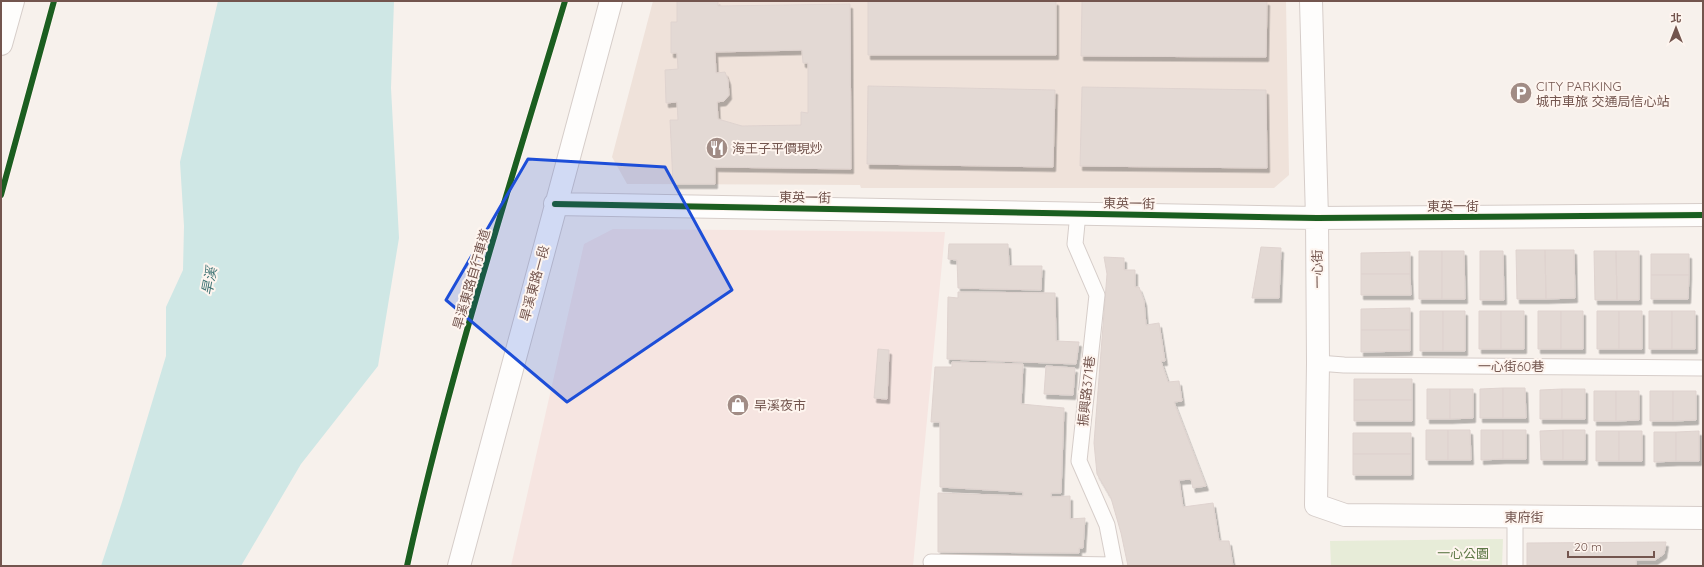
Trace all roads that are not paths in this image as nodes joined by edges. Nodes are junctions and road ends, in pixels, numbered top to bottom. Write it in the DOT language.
graph roads {
  1 [pos="13,1"];
  2 [pos="611,1"];
  3 [pos="1311,1"];
  4 [pos="1,44"];
  5 [pos="555,204"];
  6 [pos="1078,213"];
  7 [pos="1703,215"];
  8 [pos="1317,218"];
  9 [pos="1318,363"];
  10 [pos="1703,368"];
  11 [pos="1345,515"];
  12 [pos="1515,517"];
  13 [pos="1703,518"];
  14 [pos="931,562"];
  15 [pos="459,566"];
  16 [pos="1115,566"];
  17 [pos="1515,566"];
  1 -- 4 [label="street"];
  2 -- 5 [label="street, 旱溪東路一段"];
  3 -- 8 [label="street, 一心街"];
  5 -- 6 [label="street, 東英一街"];
  5 -- 15 [label="street, 旱溪東路一段"];
  6 -- 8 [label="street, 東英一街"];
  6 -- 16 [label="lane, 振興路371巷"];
  7 -- 8 [label="street, 東英一街"];
  8 -- 9 [label="street, 一心街"];
  9 -- 10 [label="lane, 一心街60巷"];
  9 -- 11 [label="street, 一心街"];
  11 -- 12 [label="street, 東府街"];
  12 -- 13 [label="street, 東府街"];
  12 -- 17 [label="lane"];
  14 -- 16 [label="lane"];
}
